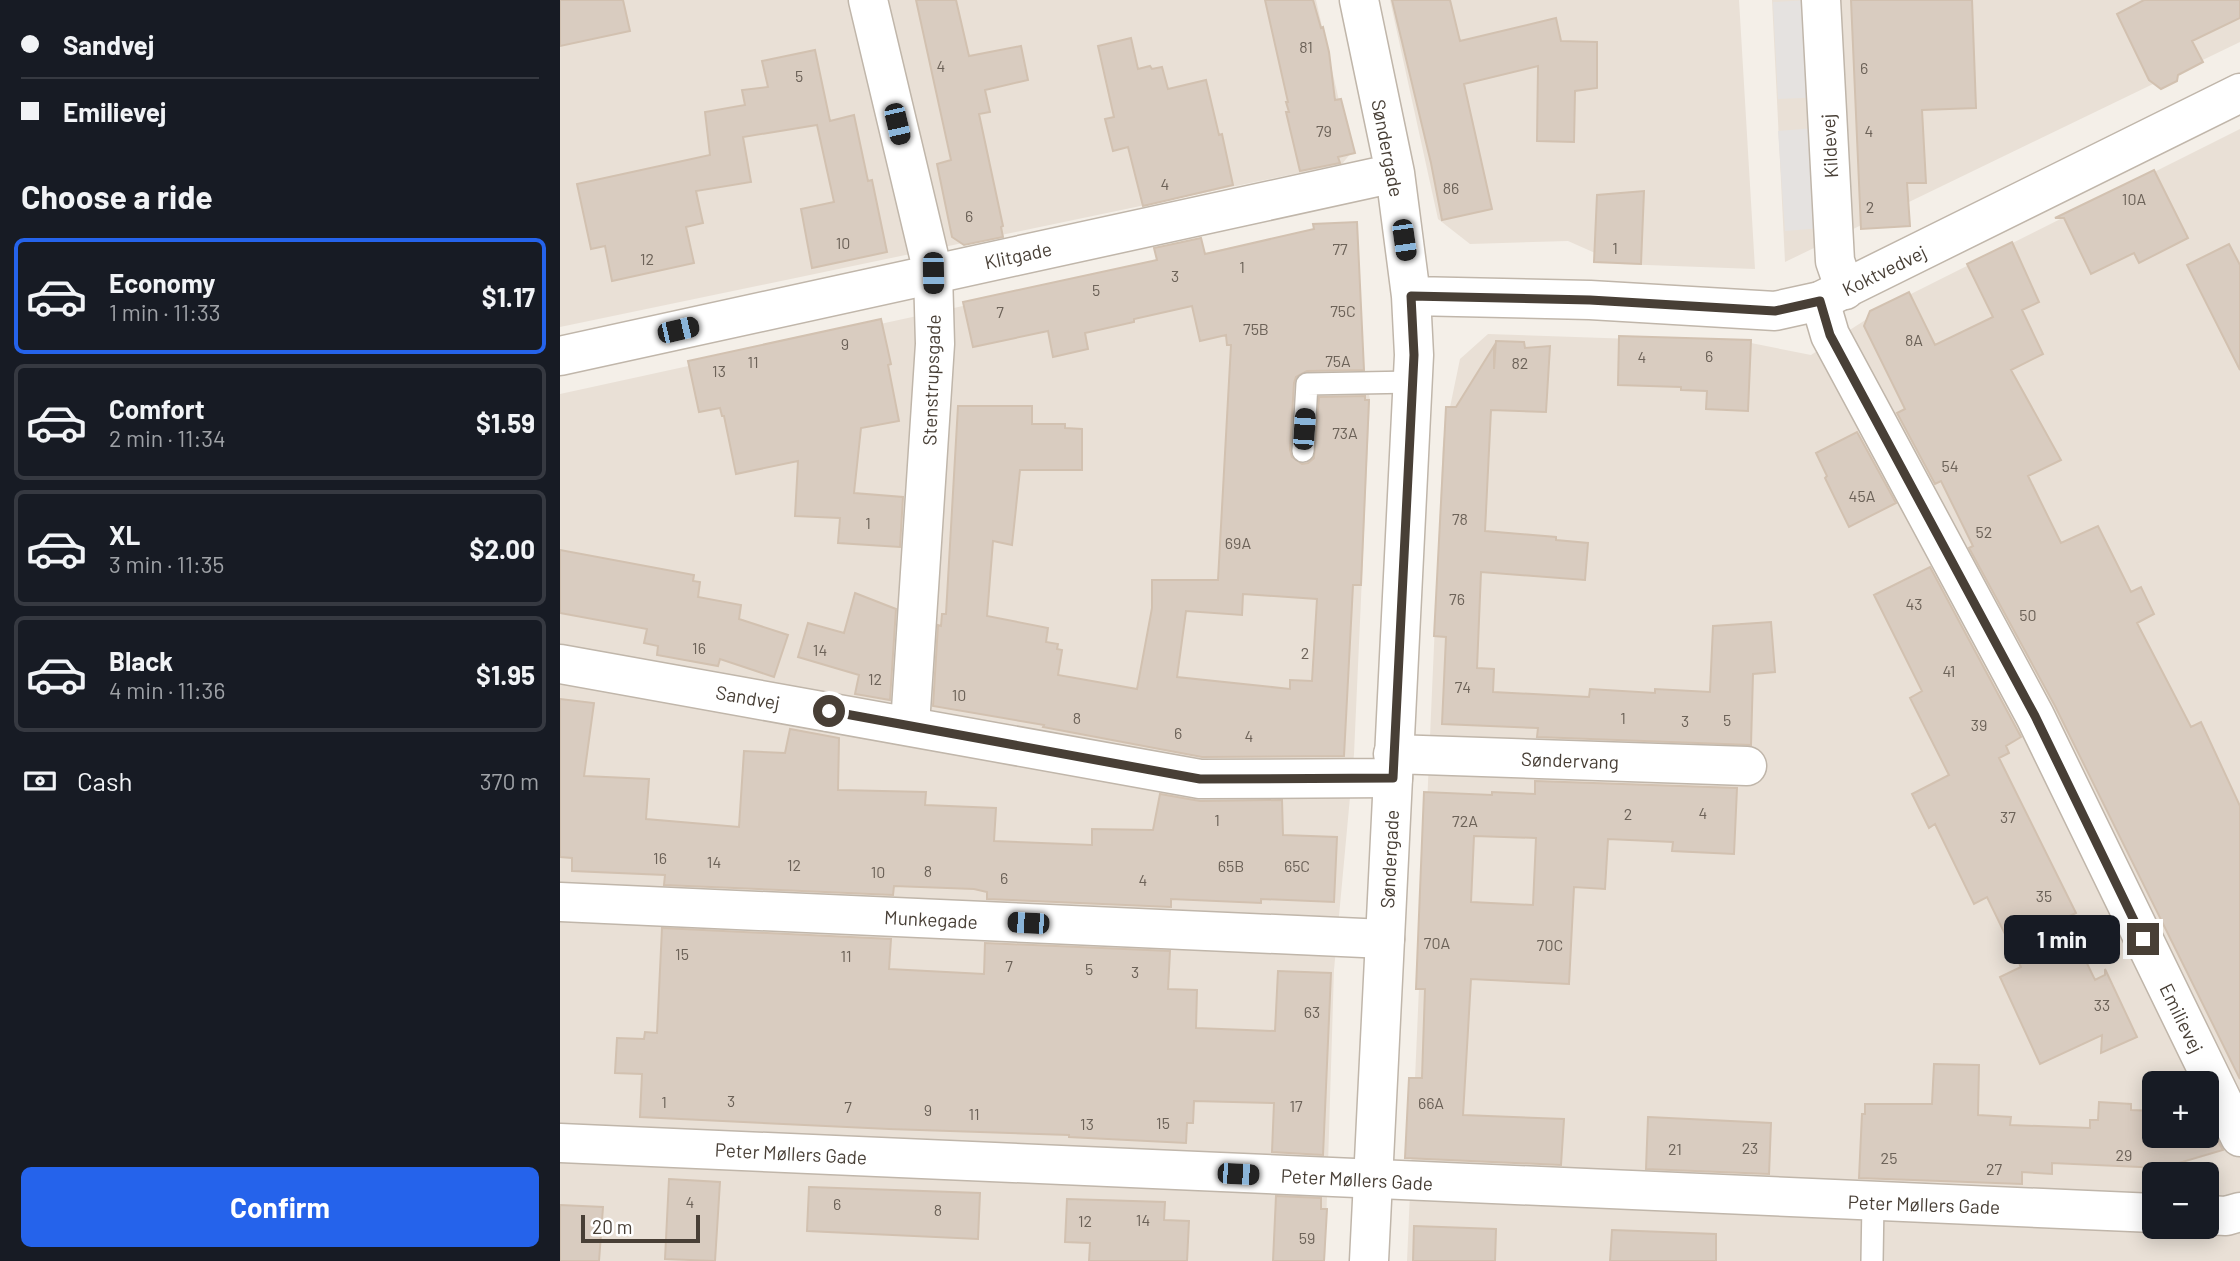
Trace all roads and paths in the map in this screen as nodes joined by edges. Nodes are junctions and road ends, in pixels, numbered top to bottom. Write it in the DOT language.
graph roads {
  1 [pos="868,0"];
  2 [pos="1359,0"];
  3 [pos="1821,0"];
  4 [pos="2240,93"];
  5 [pos="1395,173"];
  6 [pos="933,273"];
  7 [pos="1833,295"];
  8 [pos="1411,296"];
  9 [pos="560,356"];
  10 [pos="1412,382"];
  11 [pos="1303,451"];
  12 [pos="560,664"];
  13 [pos="910,725"];
  14 [pos="1393,766"];
  15 [pos="1747,766"];
  16 [pos="560,902"];
  17 [pos="1385,939"];
  18 [pos="2240,1137"];
  19 [pos="560,1143"];
  20 [pos="1373,1180"];
  21 [pos="1873,1202"];
  22 [pos="2240,1212"];
  23 [pos="2142,1213"];
  24 [pos="2219,1216"];
  25 [pos="1369,1261"];
  26 [pos="1872,1261"];
  1 -- 6 [label="street, Stenstrupsgade"];
  2 -- 5 [label="street, Søndergade"];
  3 -- 7 [label="street, Kildevej"];
  4 -- 7 [label="street, Koktvedvej"];
  5 -- 6 [label="street, Klitgade"];
  5 -- 8 [label="street, Søndergade"];
  6 -- 9 [label="street, Klitgade"];
  6 -- 13 [label="street, Stenstrupsgade"];
  7 -- 8 [label="street, Koktvedvej"];
  7 -- 18 [label="street, Emilievej"];
  8 -- 10 [label="street, Søndergade"];
  10 -- 11 [label="lane"];
  10 -- 14 [label="street, Søndergade"];
  12 -- 13 [label="street, Sandvej"];
  13 -- 14 [label="street, Sandvej"];
  14 -- 15 [label="street, Søndervang"];
  14 -- 17 [label="street, Søndergade"];
  16 -- 17 [label="street, Munkegade"];
  17 -- 20 [label="street, Søndergade"];
  19 -- 20 [label="street, Peter Møllers Gade"];
  20 -- 21 [label="street, Peter Møllers Gade"];
  20 -- 25 [label="street, Søndergade"];
  21 -- 23 [label="street, Peter Møllers Gade"];
  21 -- 26 [label="lane"];
  22 -- 24 [label="street"];
}
